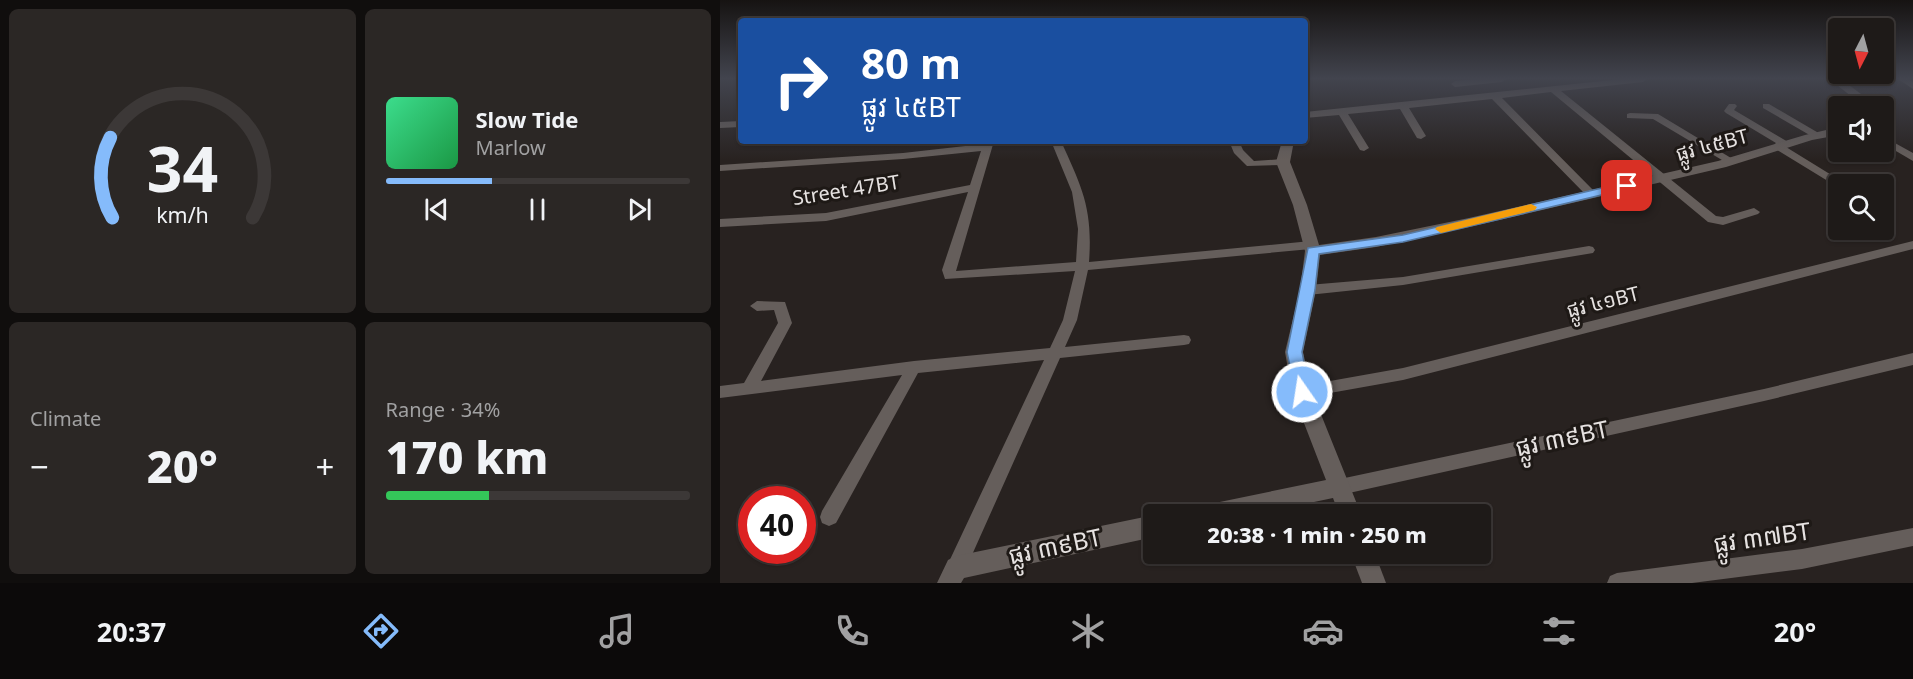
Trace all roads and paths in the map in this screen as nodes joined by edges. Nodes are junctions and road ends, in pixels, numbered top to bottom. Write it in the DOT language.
graph roads {
  1 [pos="1400,106"];
  2 [pos="1403,106"];
  3 [pos="1509,106"];
  4 [pos="1574,106"];
  5 [pos="1732,106"];
  6 [pos="1766,106"];
  7 [pos="1341,111"];
  8 [pos="1308,114"];
  9 [pos="1630,116"];
  10 [pos="738,123"];
  11 [pos="720,125"];
  12 [pos="1828,133"];
  13 [pos="1817,135"];
  14 [pos="1421,136"];
  15 [pos="988,144"];
  16 [pos="1057,144"];
  17 [pos="1235,144"];
  18 [pos="1287,144"];
  19 [pos="1781,145"];
  20 [pos="1894,146"];
  21 [pos="1364,148"];
  22 [pos="1913,158"];
  23 [pos="1283,162"];
  24 [pos="1731,162"];
  25 [pos="720,168"];
  26 [pos="1828,176"];
  27 [pos="1663,178"];
  28 [pos="976,187"];
  29 [pos="1590,193"];
  30 [pos="1754,213"];
  31 [pos="720,223"];
  32 [pos="1913,245"];
  33 [pos="1312,248"];
  34 [pos="1589,250"];
  35 [pos="1084,266"];
  36 [pos="1308,290"];
  37 [pos="757,306"];
  38 [pos="1184,339"];
  39 [pos="1053,352"];
  40 [pos="1913,358"];
  41 [pos="914,368"];
  42 [pos="749,388"];
  43 [pos="720,392"];
  44 [pos="1302,392"];
  45 [pos="1340,487"];
  46 [pos="1258,504"];
  47 [pos="1346,504"];
  48 [pos="829,517"];
  49 [pos="1143,529"];
  50 [pos="1913,537"];
  51 [pos="1367,564"];
  52 [pos="953,575"];
  53 [pos="1374,583"];
  54 [pos="1617,583"];
  1 -- 7 [label="street"];
  2 -- 14 [label="street"];
  3 -- 29 [label="street"];
  4 -- 27 [label="street"];
  5 -- 19 [label="street"];
  6 -- 13 [label="street"];
  7 -- 8 [label="street"];
  7 -- 21 [label="street"];
  9 -- 24 [label="street"];
  10 -- 11 [label="street"];
  12 -- 13 [label="street, ផ្លូវ ៤៥BT"];
  13 -- 19 [label="street, ផ្លូវ ៤៥BT"];
  15 -- 25 [label="street"];
  15 -- 28 [label="street"];
  16 -- 35 [label="street"];
  17 -- 23 [label="street"];
  18 -- 23 [label="street"];
  19 -- 24 [label="street, ផ្លូវ ៤៥BT"];
  19 -- 26 [label="street"];
  20 -- 22 [label="street"];
  23 -- 33 [label="street"];
  24 -- 27 [label="street, ផ្លូវ ៤៥BT"];
  27 -- 29 [label="street, ផ្លូវ ៤៥BT"];
  27 -- 30 [label="street"];
  28 -- 31 [label="street, Street 47BT"];
  28 -- 35 [label="street"];
  29 -- 33 [label="street, ផ្លូវ ៤៥BT"];
  32 -- 44 [label="street, ផ្លូវ ៤១BT"];
  33 -- 35 [label="street"];
  33 -- 36 [label="street"];
  34 -- 36 [label="street"];
  35 -- 39 [label="street"];
  36 -- 44 [label="street"];
  37 -- 42 [label="street"];
  38 -- 39 [label="street"];
  39 -- 41 [label="street"];
  39 -- 52 [label="street"];
  40 -- 45 [label="street, ផ្លូវ ៣៩BT"];
  41 -- 42 [label="street"];
  41 -- 48 [label="street"];
  42 -- 43 [label="street"];
  44 -- 45 [label="street"];
  45 -- 46 [label="street, ផ្លូវ ៣៩BT"];
  45 -- 47 [label="street"];
  49 -- 52 [label="street, ផ្លូវ ៣៩BT"];
  50 -- 54 [label="street, ផ្លូវ ៣៧BT"];
  51 -- 53 [label="street"];
}
